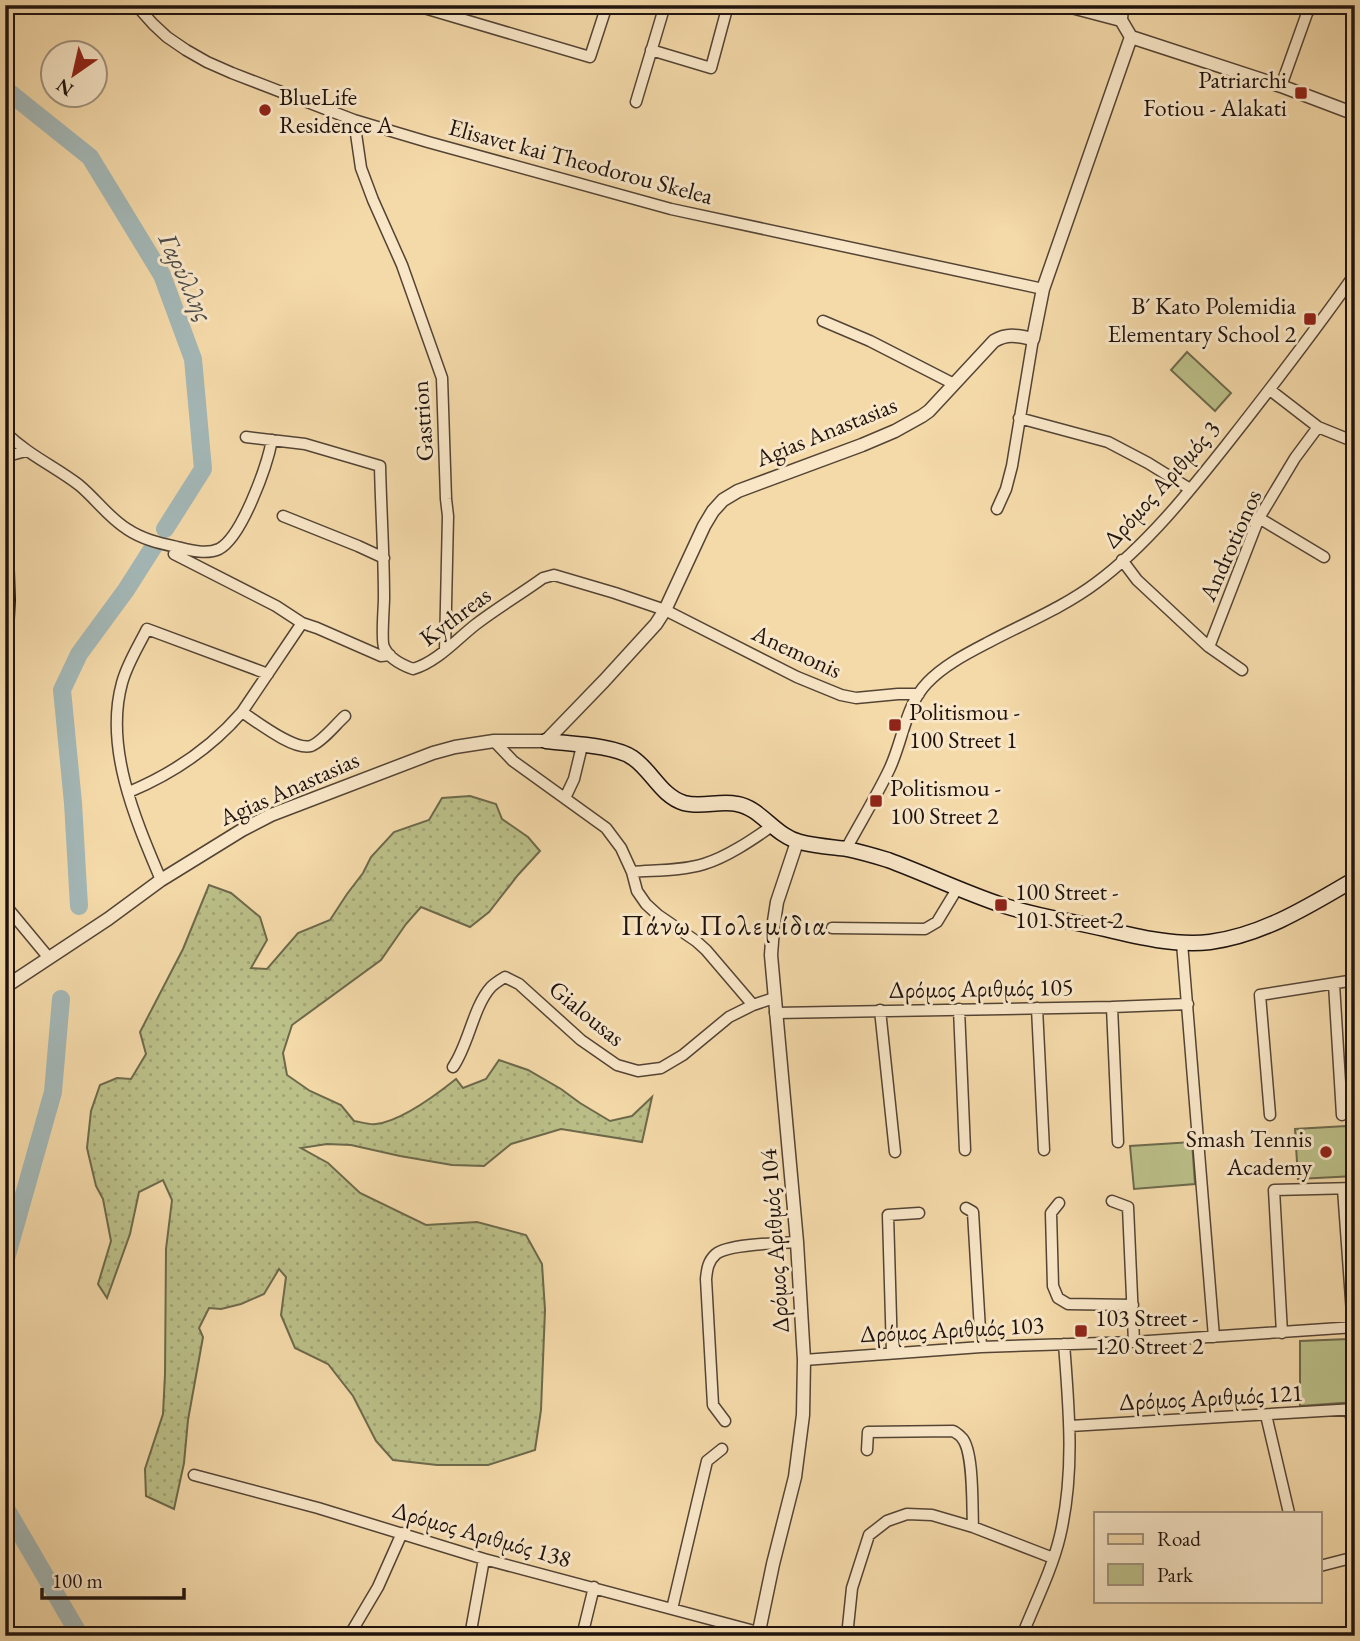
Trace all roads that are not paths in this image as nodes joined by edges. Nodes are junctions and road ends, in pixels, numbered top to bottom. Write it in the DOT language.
graph roads {
  1 [pos="136,5"];
  2 [pos="414,5"];
  3 [pos="607,5"];
  4 [pos="665,5"];
  5 [pos="728,5"];
  6 [pos="1064,5"];
  7 [pos="1122,5"];
  8 [pos="1289,5"];
  9 [pos="1310,8"];
  10 [pos="1121,20"];
  11 [pos="1131,37"];
  12 [pos="651,50"];
  13 [pos="1281,86"];
  14 [pos="636,102"];
  15 [pos="1355,114"];
  16 [pos="354,120"];
  17 [pos="1355,274"];
  18 [pos="1043,289"];
  19 [pos="823,321"];
  20 [pos="1034,339"];
  21 [pos="954,384"];
  22 [pos="1270,390"];
  23 [pos="1020,418"];
  24 [pos="1318,427"];
  25 [pos="5,432"];
  26 [pos="246,437"];
  27 [pos="272,440"];
  28 [pos="1355,442"];
  29 [pos="26,451"];
  30 [pos="5,459"];
  31 [pos="1190,489"];
  32 [pos="996,509"];
  33 [pos="283,516"];
  34 [pos="1259,518"];
  35 [pos="5,539"];
  36 [pos="174,554"];
  37 [pos="1324,557"];
  38 [pos="384,558"];
  39 [pos="1122,560"];
  40 [pos="665,610"];
  41 [pos="302,623"];
  42 [pos="5,639"];
  43 [pos="1209,648"];
  44 [pos="445,650"];
  45 [pos="390,655"];
  46 [pos="1242,670"];
  47 [pos="268,674"];
  48 [pos="919,694"];
  49 [pos="242,712"];
  50 [pos="345,716"];
  51 [pos="494,741"];
  52 [pos="545,741"];
  53 [pos="582,746"];
  54 [pos="129,792"];
  55 [pos="565,798"];
  56 [pos="772,827"];
  57 [pos="797,842"];
  58 [pos="846,849"];
  59 [pos="632,872"];
  60 [pos="1355,879"];
  61 [pos="161,880"];
  62 [pos="957,889"];
  63 [pos="5,905"];
  64 [pos="832,928"];
  65 [pos="1182,943"];
  66 [pos="49,958"];
  67 [pos="1355,980"];
  68 [pos="1334,984"];
  69 [pos="5,987"];
  70 [pos="774,998"];
  71 [pos="1188,1004"];
  72 [pos="753,1005"];
  73 [pos="1112,1007"];
  74 [pos="1037,1008"];
  75 [pos="959,1009"];
  76 [pos="880,1010"];
  77 [pos="775,1013"];
  78 [pos="453,1068"];
  79 [pos="1270,1115"];
  80 [pos="1342,1115"];
  81 [pos="1118,1142"];
  82 [pos="965,1150"];
  83 [pos="1044,1150"];
  84 [pos="895,1152"];
  85 [pos="1349,1189"];
  86 [pos="1112,1201"];
  87 [pos="1059,1203"];
  88 [pos="966,1208"];
  89 [pos="919,1213"];
  90 [pos="797,1242"];
  91 [pos="1133,1305"];
  92 [pos="1354,1327"];
  93 [pos="1282,1333"];
  94 [pos="1214,1337"];
  95 [pos="1135,1342"];
  96 [pos="1064,1344"];
  97 [pos="981,1347"];
  98 [pos="892,1353"];
  99 [pos="804,1360"];
  100 [pos="1352,1409"];
  101 [pos="1266,1415"];
  102 [pos="725,1421"];
  103 [pos="1070,1426"];
  104 [pos="1355,1431"];
  105 [pos="722,1450"];
  106 [pos="867,1450"];
  107 [pos="194,1475"];
  108 [pos="1289,1512"];
  109 [pos="973,1527"];
  110 [pos="402,1534"];
  111 [pos="1355,1557"];
  112 [pos="1053,1558"];
  113 [pos="485,1559"];
  114 [pos="1322,1565"];
  115 [pos="594,1587"];
  116 [pos="672,1609"];
  117 [pos="758,1634"];
  118 [pos="349,1636"];
  119 [pos="470,1636"];
  120 [pos="582,1636"];
  121 [pos="847,1636"];
  122 [pos="1022,1636"];
  1 -- 16 [label="street, Elisavet kai Theodorou Skelea"];
  2 -- 3 [label="street"];
  4 -- 12 [label="street"];
  5 -- 12 [label="street"];
  6 -- 10 [label="street"];
  7 -- 10 [label="street"];
  8 -- 9 [label="street"];
  9 -- 13 [label="street"];
  10 -- 11 [label="street"];
  11 -- 13 [label="street"];
  11 -- 18 [label="street"];
  12 -- 14 [label="street"];
  13 -- 15 [label="street"];
  16 -- 18 [label="street, Elisavet kai Theodorou Skelea"];
  16 -- 44 [label="street, Gastrion"];
  17 -- 22 [label="street, Δρόμος Αριθμός 3"];
  18 -- 20 [label="street"];
  19 -- 21 [label="street"];
  20 -- 21 [label="street, Agias Anastasias"];
  20 -- 23 [label="street"];
  21 -- 40 [label="street, Agias Anastasias"];
  22 -- 24 [label="street"];
  22 -- 31 [label="street, Δρόμος Αριθμός 3"];
  23 -- 31 [label="street"];
  23 -- 32 [label="street"];
  24 -- 28 [label="street"];
  24 -- 34 [label="street, Androtionos"];
  25 -- 29 [label="street"];
  26 -- 27 [label="street"];
  27 -- 29 [label="street"];
  27 -- 38 [label="street, Kythreas"];
  29 -- 30 [label="street"];
  31 -- 39 [label="street, Δρόμος Αριθμός 3"];
  33 -- 38 [label="street"];
  34 -- 37 [label="street"];
  34 -- 43 [label="street, Androtionos"];
  35 -- 42 [label="main road"];
  36 -- 41 [label="street"];
  38 -- 45 [label="street, Kythreas"];
  39 -- 43 [label="street"];
  39 -- 48 [label="street, Δρόμος Αριθμός 3"];
  40 -- 44 [label="street, Kythreas"];
  40 -- 48 [label="street, Anemonis"];
  40 -- 52 [label="street, Agias Anastasias"];
  41 -- 45 [label="street"];
  41 -- 47 [label="street"];
  43 -- 46 [label="street"];
  44 -- 45 [label="street, Kythreas"];
  47 -- 49 [label="street"];
  47 -- 54 [label="street"];
  48 -- 58 [label="street"];
  49 -- 50 [label="street"];
  49 -- 54 [label="street"];
  51 -- 52 [label="street, Agias Anastasias"];
  51 -- 55 [label="street"];
  51 -- 61 [label="street, Agias Anastasias"];
  52 -- 53 [label="main road, Agias Anastasias"];
  53 -- 55 [label="street"];
  53 -- 56 [label="main road, Agias Anastasias"];
  54 -- 61 [label="street"];
  55 -- 59 [label="street"];
  56 -- 57 [label="main road, Agias Anastasias"];
  56 -- 59 [label="street"];
  57 -- 58 [label="main road"];
  57 -- 70 [label="street, Δρόμος Αριθμός 104"];
  58 -- 62 [label="main road"];
  59 -- 72 [label="street"];
  60 -- 65 [label="main road"];
  61 -- 66 [label="street, Agias Anastasias"];
  62 -- 64 [label="street"];
  62 -- 65 [label="main road"];
  63 -- 66 [label="street"];
  65 -- 71 [label="street"];
  66 -- 69 [label="street, Agias Anastasias"];
  67 -- 68 [label="street"];
  68 -- 79 [label="street"];
  68 -- 80 [label="street"];
  70 -- 72 [label="street, Gialousas"];
  70 -- 77 [label="street, Δρόμος Αριθμός 104"];
  71 -- 73 [label="street, Δρόμος Αριθμός 105"];
  71 -- 94 [label="street"];
  72 -- 78 [label="street, Gialousas"];
  73 -- 74 [label="street, Δρόμος Αριθμός 105"];
  73 -- 81 [label="street"];
  74 -- 75 [label="street, Δρόμος Αριθμός 105"];
  74 -- 83 [label="street"];
  75 -- 76 [label="street, Δρόμος Αριθμός 105"];
  75 -- 82 [label="street"];
  76 -- 77 [label="street, Δρόμος Αριθμός 105"];
  76 -- 84 [label="street"];
  77 -- 90 [label="street, Δρόμος Αριθμός 104"];
  85 -- 92 [label="street"];
  85 -- 93 [label="street"];
  86 -- 91 [label="street"];
  87 -- 91 [label="street"];
  88 -- 97 [label="street"];
  89 -- 98 [label="street"];
  90 -- 99 [label="street, Δρόμος Αριθμός 104"];
  90 -- 102 [label="street"];
  91 -- 95 [label="street"];
  92 -- 93 [label="street, Δρόμος Αριθμός 103"];
  93 -- 94 [label="street, Δρόμος Αριθμός 103"];
  94 -- 95 [label="street, Δρόμος Αριθμός 103"];
  95 -- 96 [label="street, Δρόμος Αριθμός 103"];
  96 -- 97 [label="street, Δρόμος Αριθμός 103"];
  96 -- 103 [label="street"];
  97 -- 98 [label="street, Δρόμος Αριθμός 103"];
  98 -- 99 [label="street, Δρόμος Αριθμός 103"];
  99 -- 117 [label="street, Δρόμος Αριθμός 104"];
  100 -- 101 [label="street, Δρόμος Αριθμός 121"];
  100 -- 104 [label="street"];
  101 -- 103 [label="street, Δρόμος Αριθμός 121"];
  101 -- 108 [label="street"];
  103 -- 112 [label="street"];
  105 -- 116 [label="street"];
  106 -- 109 [label="street"];
  107 -- 110 [label="street, Δρόμος Αριθμός 138"];
  109 -- 112 [label="street"];
  109 -- 121 [label="street"];
  110 -- 113 [label="street, Δρόμος Αριθμός 138"];
  110 -- 118 [label="street"];
  111 -- 114 [label="street"];
  112 -- 122 [label="street"];
  113 -- 115 [label="street, Δρόμος Αριθμός 138"];
  113 -- 119 [label="street"];
  115 -- 116 [label="street, Δρόμος Αριθμός 138"];
  115 -- 120 [label="street"];
  116 -- 117 [label="street, Δρόμος Αριθμός 138"];
}
